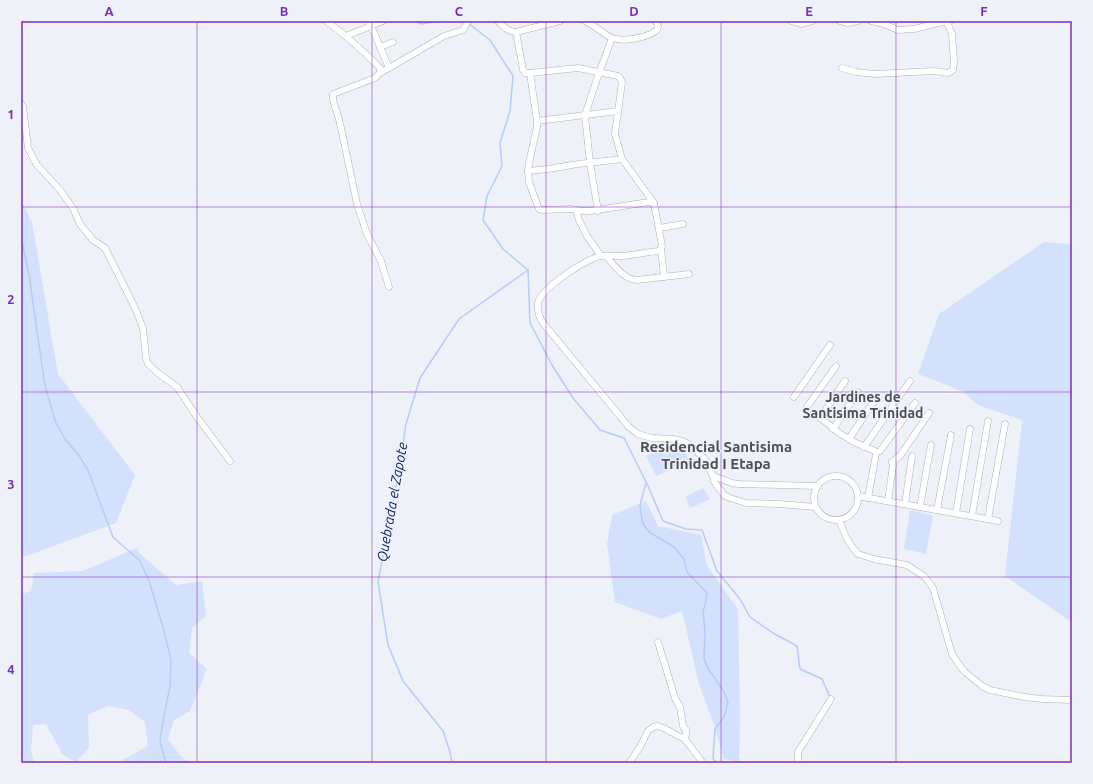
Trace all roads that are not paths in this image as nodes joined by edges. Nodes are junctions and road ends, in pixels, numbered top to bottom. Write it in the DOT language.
graph roads {
  1 [pos="326,21"];
  2 [pos="384,21"];
  3 [pos="468,21"];
  4 [pos="498,21"];
  5 [pos="560,21"];
  6 [pos="586,21"];
  7 [pos="656,21"];
  8 [pos="791,21"];
  9 [pos="812,21"];
  10 [pos="840,21"];
  11 [pos="858,21"];
  12 [pos="871,21"];
  13 [pos="948,22"];
  14 [pos="370,23"];
  15 [pos="516,32"];
  16 [pos="346,36"];
  17 [pos="612,38"];
  18 [pos="393,42"];
  19 [pos="380,47"];
  20 [pos="389,68"];
  21 [pos="842,68"];
  22 [pos="380,73"];
  23 [pos="530,73"];
  24 [pos="599,73"];
  25 [pos="21,103"];
  26 [pos="618,111"];
  27 [pos="586,115"];
  28 [pos="537,121"];
  29 [pos="622,159"];
  30 [pos="590,163"];
  31 [pos="528,171"];
  32 [pos="651,201"];
  33 [pos="596,202"];
  34 [pos="576,210"];
  35 [pos="590,211"];
  36 [pos="598,211"];
  37 [pos="684,224"];
  38 [pos="659,228"];
  39 [pos="661,249"];
  40 [pos="604,256"];
  41 [pos="689,274"];
  42 [pos="664,277"];
  43 [pos="389,287"];
  44 [pos="830,345"];
  45 [pos="836,366"];
  46 [pos="910,381"];
  47 [pos="845,382"];
  48 [pos="858,392"];
  49 [pos="794,397"];
  50 [pos="876,398"];
  51 [pos="915,403"];
  52 [pos="807,407"];
  53 [pos="929,413"];
  54 [pos="988,421"];
  55 [pos="1005,424"];
  56 [pos="833,429"];
  57 [pos="970,429"];
  58 [pos="951,435"];
  59 [pos="849,439"];
  60 [pos="932,445"];
  61 [pos="864,446"];
  62 [pos="880,451"];
  63 [pos="912,456"];
  64 [pos="230,461"];
  65 [pos="714,478"];
  66 [pos="818,486"];
  67 [pos="858,496"];
  68 [pos="868,498"];
  69 [pos="888,501"];
  70 [pos="905,504"];
  71 [pos="816,507"];
  72 [pos="920,507"];
  73 [pos="937,510"];
  74 [pos="956,513"];
  75 [pos="972,516"];
  76 [pos="988,519"];
  77 [pos="839,520"];
  78 [pos="998,521"];
  79 [pos="658,642"];
  80 [pos="831,699"];
  81 [pos="1072,700"];
  82 [pos="684,738"];
  83 [pos="629,763"];
  84 [pos="703,763"];
  85 [pos="798,763"];
  1 -- 16 [label="street"];
  2 -- 14 [label="street"];
  3 -- 20 [label="street"];
  4 -- 15 [label="street"];
  5 -- 15 [label="street"];
  6 -- 17 [label="street"];
  7 -- 17 [label="street"];
  8 -- 9 [label="street"];
  10 -- 11 [label="street"];
  12 -- 13 [label="street"];
  13 -- 21 [label="street"];
  14 -- 16 [label="street"];
  14 -- 19 [label="street"];
  15 -- 23 [label="street"];
  16 -- 22 [label="street"];
  17 -- 24 [label="street"];
  18 -- 19 [label="street"];
  19 -- 20 [label="street"];
  20 -- 22 [label="street"];
  22 -- 43 [label="street"];
  23 -- 24 [label="street"];
  23 -- 28 [label="street"];
  24 -- 26 [label="street"];
  24 -- 27 [label="street"];
  25 -- 64 [label="street"];
  26 -- 27 [label="street"];
  26 -- 29 [label="street"];
  27 -- 28 [label="street"];
  27 -- 30 [label="street"];
  28 -- 31 [label="street"];
  29 -- 30 [label="street"];
  29 -- 32 [label="street"];
  30 -- 31 [label="street"];
  30 -- 33 [label="street"];
  31 -- 34 [label="street"];
  32 -- 36 [label="street"];
  32 -- 38 [label="street"];
  33 -- 35 [label="street"];
  33 -- 36 [label="street"];
  34 -- 35 [label="street"];
  34 -- 40 [label="street"];
  35 -- 36 [label="street"];
  37 -- 38 [label="street"];
  38 -- 39 [label="street"];
  39 -- 40 [label="street"];
  39 -- 42 [label="street"];
  40 -- 42 [label="street"];
  40 -- 65 [label="street"];
  41 -- 42 [label="street"];
  44 -- 49 [label="street"];
  45 -- 52 [label="street"];
  46 -- 61 [label="street"];
  47 -- 56 [label="street"];
  48 -- 56 [label="street"];
  50 -- 59 [label="street"];
  51 -- 62 [label="street"];
  53 -- 69 [label="street"];
  54 -- 75 [label="street"];
  55 -- 76 [label="street"];
  56 -- 59 [label="street"];
  57 -- 74 [label="street"];
  58 -- 73 [label="street"];
  59 -- 61 [label="street"];
  60 -- 72 [label="street"];
  61 -- 68 [label="street"];
  63 -- 70 [label="street"];
  65 -- 66 [label="street"];
  65 -- 71 [label="street"];
  66 -- 67 [label="street"];
  66 -- 71 [label="street"];
  67 -- 68 [label="street"];
  67 -- 77 [label="street"];
  68 -- 69 [label="street"];
  69 -- 70 [label="street"];
  70 -- 72 [label="street"];
  71 -- 77 [label="street"];
  72 -- 73 [label="street"];
  73 -- 74 [label="street"];
  74 -- 75 [label="street"];
  75 -- 76 [label="street"];
  76 -- 78 [label="street"];
  77 -- 81 [label="street"];
  79 -- 82 [label="street"];
  80 -- 85 [label="street"];
  82 -- 83 [label="street"];
  82 -- 84 [label="street"];
}
